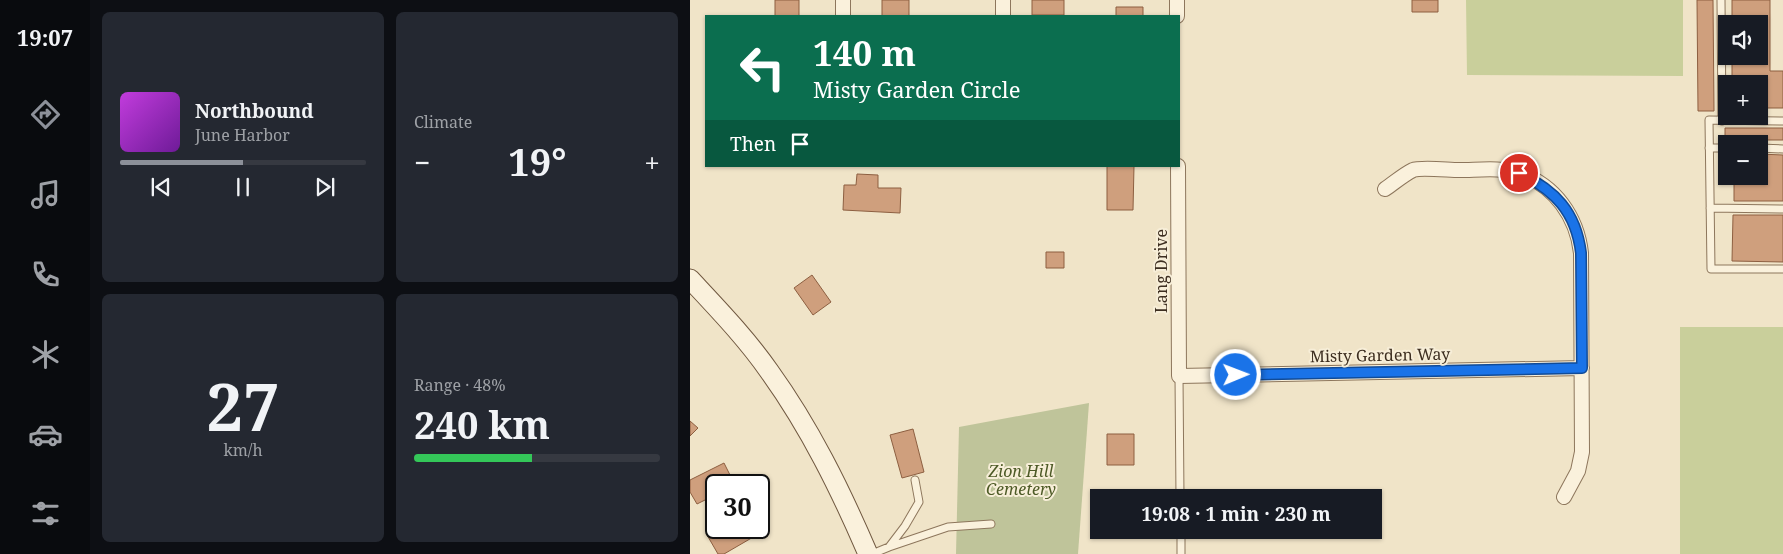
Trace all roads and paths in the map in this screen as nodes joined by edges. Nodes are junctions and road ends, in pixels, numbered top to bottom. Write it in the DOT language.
graph roads {
  1 [pos="843,0"];
  2 [pos="1003,0"];
  3 [pos="1177,0"];
  4 [pos="1721,0"];
  5 [pos="843,15"];
  6 [pos="1003,15"];
  7 [pos="1177,15"];
  8 [pos="1722,75"];
  9 [pos="1718,121"];
  10 [pos="1768,121"];
  11 [pos="1783,121"];
  12 [pos="1710,148"];
  13 [pos="1718,148"];
  14 [pos="1768,148"];
  15 [pos="1783,148"];
  16 [pos="1178,167"];
  17 [pos="1384,189"];
  18 [pos="1710,208"];
  19 [pos="1783,208"];
  20 [pos="1783,269"];
  21 [pos="690,279"];
  22 [pos="1582,368"];
  23 [pos="1178,376"];
  24 [pos="914,480"];
  25 [pos="1180,489"];
  26 [pos="1564,497"];
  27 [pos="991,524"];
  28 [pos="1181,539"];
  29 [pos="889,547"];
  30 [pos="868,554"];
  31 [pos="872,554"];
  32 [pos="1181,554"];
  1 -- 5 [label="street"];
  2 -- 6 [label="street"];
  3 -- 7 [label="street"];
  4 -- 8 [label="lane"];
  9 -- 12 [label="lane"];
  10 -- 11 [label="lane"];
  12 -- 13 [label="lane"];
  12 -- 18 [label="lane"];
  14 -- 15 [label="lane"];
  16 -- 23 [label="street, Lang Drive"];
  17 -- 22 [label="street"];
  18 -- 19 [label="lane"];
  18 -- 20 [label="lane"];
  21 -- 30 [label="main road"];
  22 -- 23 [label="street, Misty Garden Way"];
  22 -- 26 [label="street"];
  23 -- 25 [label="lane"];
  24 -- 29 [label="lane"];
  27 -- 29 [label="lane"];
  28 -- 32 [label="lane"];
  29 -- 31 [label="lane"];
}
